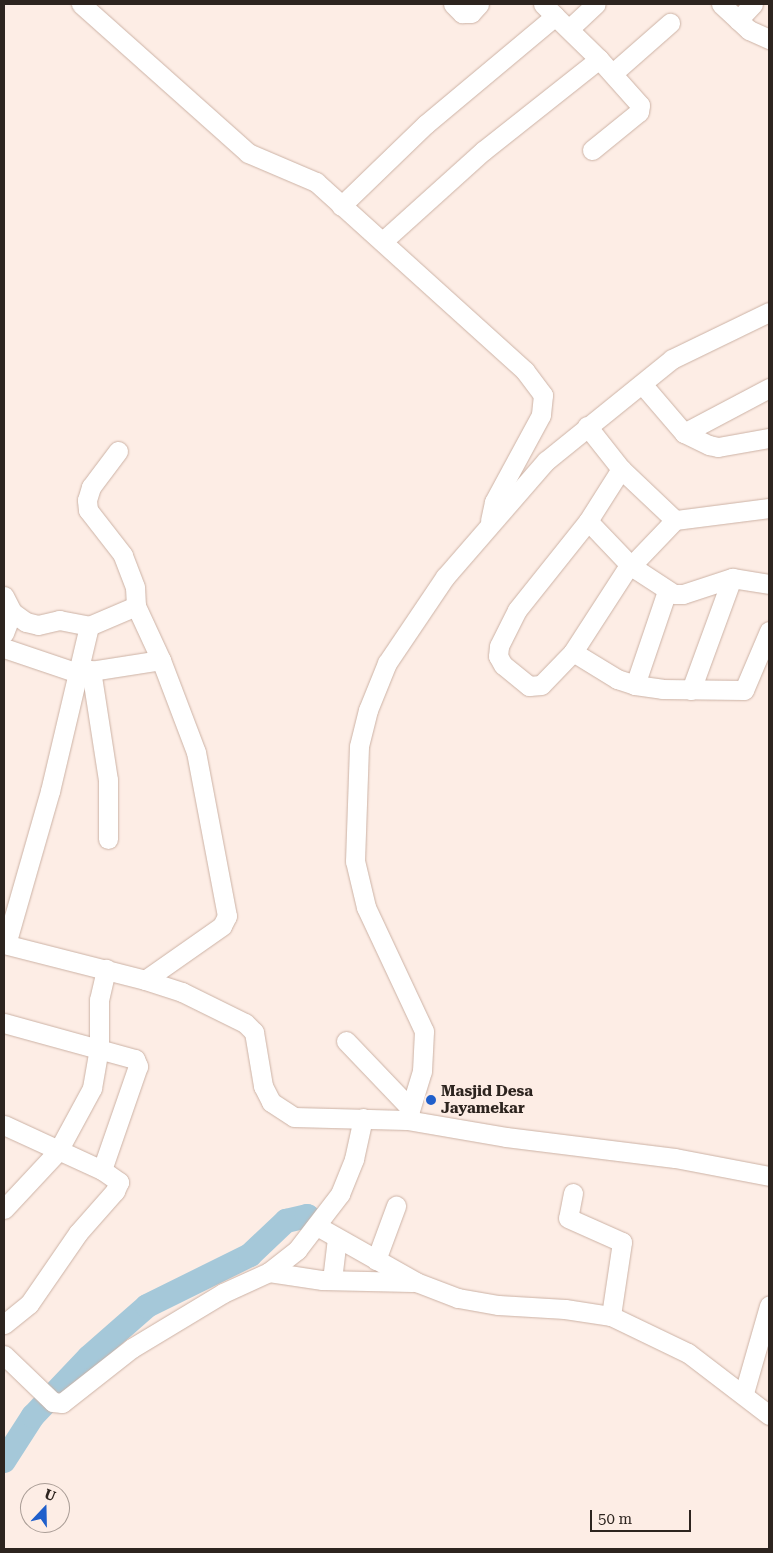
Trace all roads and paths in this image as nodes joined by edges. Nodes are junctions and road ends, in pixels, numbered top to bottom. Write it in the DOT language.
graph roads {
  1 [pos="82,4"];
  2 [pos="453,4"];
  3 [pos="479,4"];
  4 [pos="596,4"];
  5 [pos="721,4"];
  6 [pos="753,4"];
  7 [pos="549,10"];
  8 [pos="738,20"];
  9 [pos="670,23"];
  10 [pos="570,28"];
  11 [pos="769,39"];
  12 [pos="599,59"];
  13 [pos="613,73"];
  14 [pos="592,150"];
  15 [pos="341,206"];
  16 [pos="383,241"];
  17 [pos="769,312"];
  18 [pos="642,384"];
  19 [pos="769,388"];
  20 [pos="587,426"];
  21 [pos="684,433"];
  22 [pos="769,438"];
  23 [pos="118,451"];
  24 [pos="621,470"];
  25 [pos="769,508"];
  26 [pos="676,520"];
  27 [pos="588,521"];
  28 [pos="488,527"];
  29 [pos="631,566"];
  30 [pos="732,578"];
  31 [pos="769,584"];
  32 [pos="667,591"];
  33 [pos="8,604"];
  34 [pos="136,606"];
  35 [pos="89,626"];
  36 [pos="769,631"];
  37 [pos="4,633"];
  38 [pos="4,648"];
  39 [pos="573,652"];
  40 [pos="161,660"];
  41 [pos="85,672"];
  42 [pos="636,684"];
  43 [pos="691,690"];
  44 [pos="68,707"];
  45 [pos="96,708"];
  46 [pos="108,838"];
  47 [pos="5,944"];
  48 [pos="106,970"];
  49 [pos="145,980"];
  50 [pos="4,1023"];
  51 [pos="346,1041"];
  52 [pos="99,1048"];
  53 [pos="408,1114"];
  54 [pos="363,1118"];
  55 [pos="4,1125"];
  56 [pos="58,1150"];
  57 [pos="102,1170"];
  58 [pos="769,1176"];
  59 [pos="573,1193"];
  60 [pos="396,1206"];
  61 [pos="4,1209"];
  62 [pos="317,1226"];
  63 [pos="337,1238"];
  64 [pos="376,1260"];
  65 [pos="269,1272"];
  66 [pos="332,1280"];
  67 [pos="416,1282"];
  68 [pos="769,1306"];
  69 [pos="611,1316"];
  70 [pos="4,1324"];
  71 [pos="4,1355"];
  72 [pos="744,1393"];
  73 [pos="768,1411"];
  1 -- 15 [label="street"];
  2 -- 3 [label="street"];
  4 -- 10 [label="street"];
  5 -- 8 [label="street"];
  6 -- 8 [label="street"];
  7 -- 10 [label="street"];
  7 -- 15 [label="street"];
  8 -- 11 [label="street"];
  9 -- 13 [label="street"];
  10 -- 12 [label="street"];
  12 -- 13 [label="street"];
  12 -- 16 [label="street"];
  13 -- 14 [label="street"];
  15 -- 16 [label="street"];
  16 -- 28 [label="street"];
  17 -- 18 [label="street"];
  18 -- 20 [label="street"];
  18 -- 21 [label="street"];
  19 -- 21 [label="street"];
  20 -- 24 [label="street"];
  20 -- 28 [label="street"];
  21 -- 22 [label="street"];
  23 -- 34 [label="street"];
  24 -- 26 [label="street"];
  24 -- 27 [label="street"];
  25 -- 26 [label="street"];
  26 -- 29 [label="street"];
  27 -- 29 [label="street"];
  27 -- 39 [label="street"];
  28 -- 53 [label="street"];
  29 -- 32 [label="street"];
  29 -- 39 [label="street"];
  30 -- 31 [label="street"];
  30 -- 32 [label="street"];
  30 -- 43 [label="street"];
  32 -- 42 [label="street"];
  33 -- 35 [label="street"];
  33 -- 37 [label="street"];
  34 -- 35 [label="street"];
  34 -- 40 [label="street"];
  35 -- 41 [label="street"];
  36 -- 43 [label="street"];
  38 -- 41 [label="street"];
  39 -- 42 [label="street"];
  40 -- 41 [label="street"];
  40 -- 49 [label="street"];
  41 -- 44 [label="street"];
  41 -- 45 [label="street"];
  42 -- 43 [label="street"];
  44 -- 45 [label="street"];
  44 -- 47 [label="street"];
  45 -- 46 [label="street"];
  47 -- 48 [label="street"];
  48 -- 49 [label="street"];
  48 -- 52 [label="street"];
  49 -- 54 [label="street"];
  50 -- 52 [label="street"];
  51 -- 53 [label="street"];
  52 -- 56 [label="street"];
  52 -- 57 [label="street"];
  53 -- 54 [label="street"];
  53 -- 58 [label="street"];
  54 -- 62 [label="street"];
  55 -- 56 [label="street"];
  56 -- 57 [label="street"];
  56 -- 61 [label="street"];
  57 -- 70 [label="street"];
  59 -- 69 [label="street"];
  60 -- 64 [label="street"];
  62 -- 63 [label="street"];
  62 -- 65 [label="street"];
  63 -- 64 [label="street"];
  63 -- 66 [label="street"];
  64 -- 67 [label="street"];
  65 -- 66 [label="street"];
  65 -- 71 [label="street"];
  66 -- 67 [label="street"];
  67 -- 69 [label="street"];
  68 -- 72 [label="street"];
  69 -- 72 [label="street"];
  72 -- 73 [label="street"];
}
